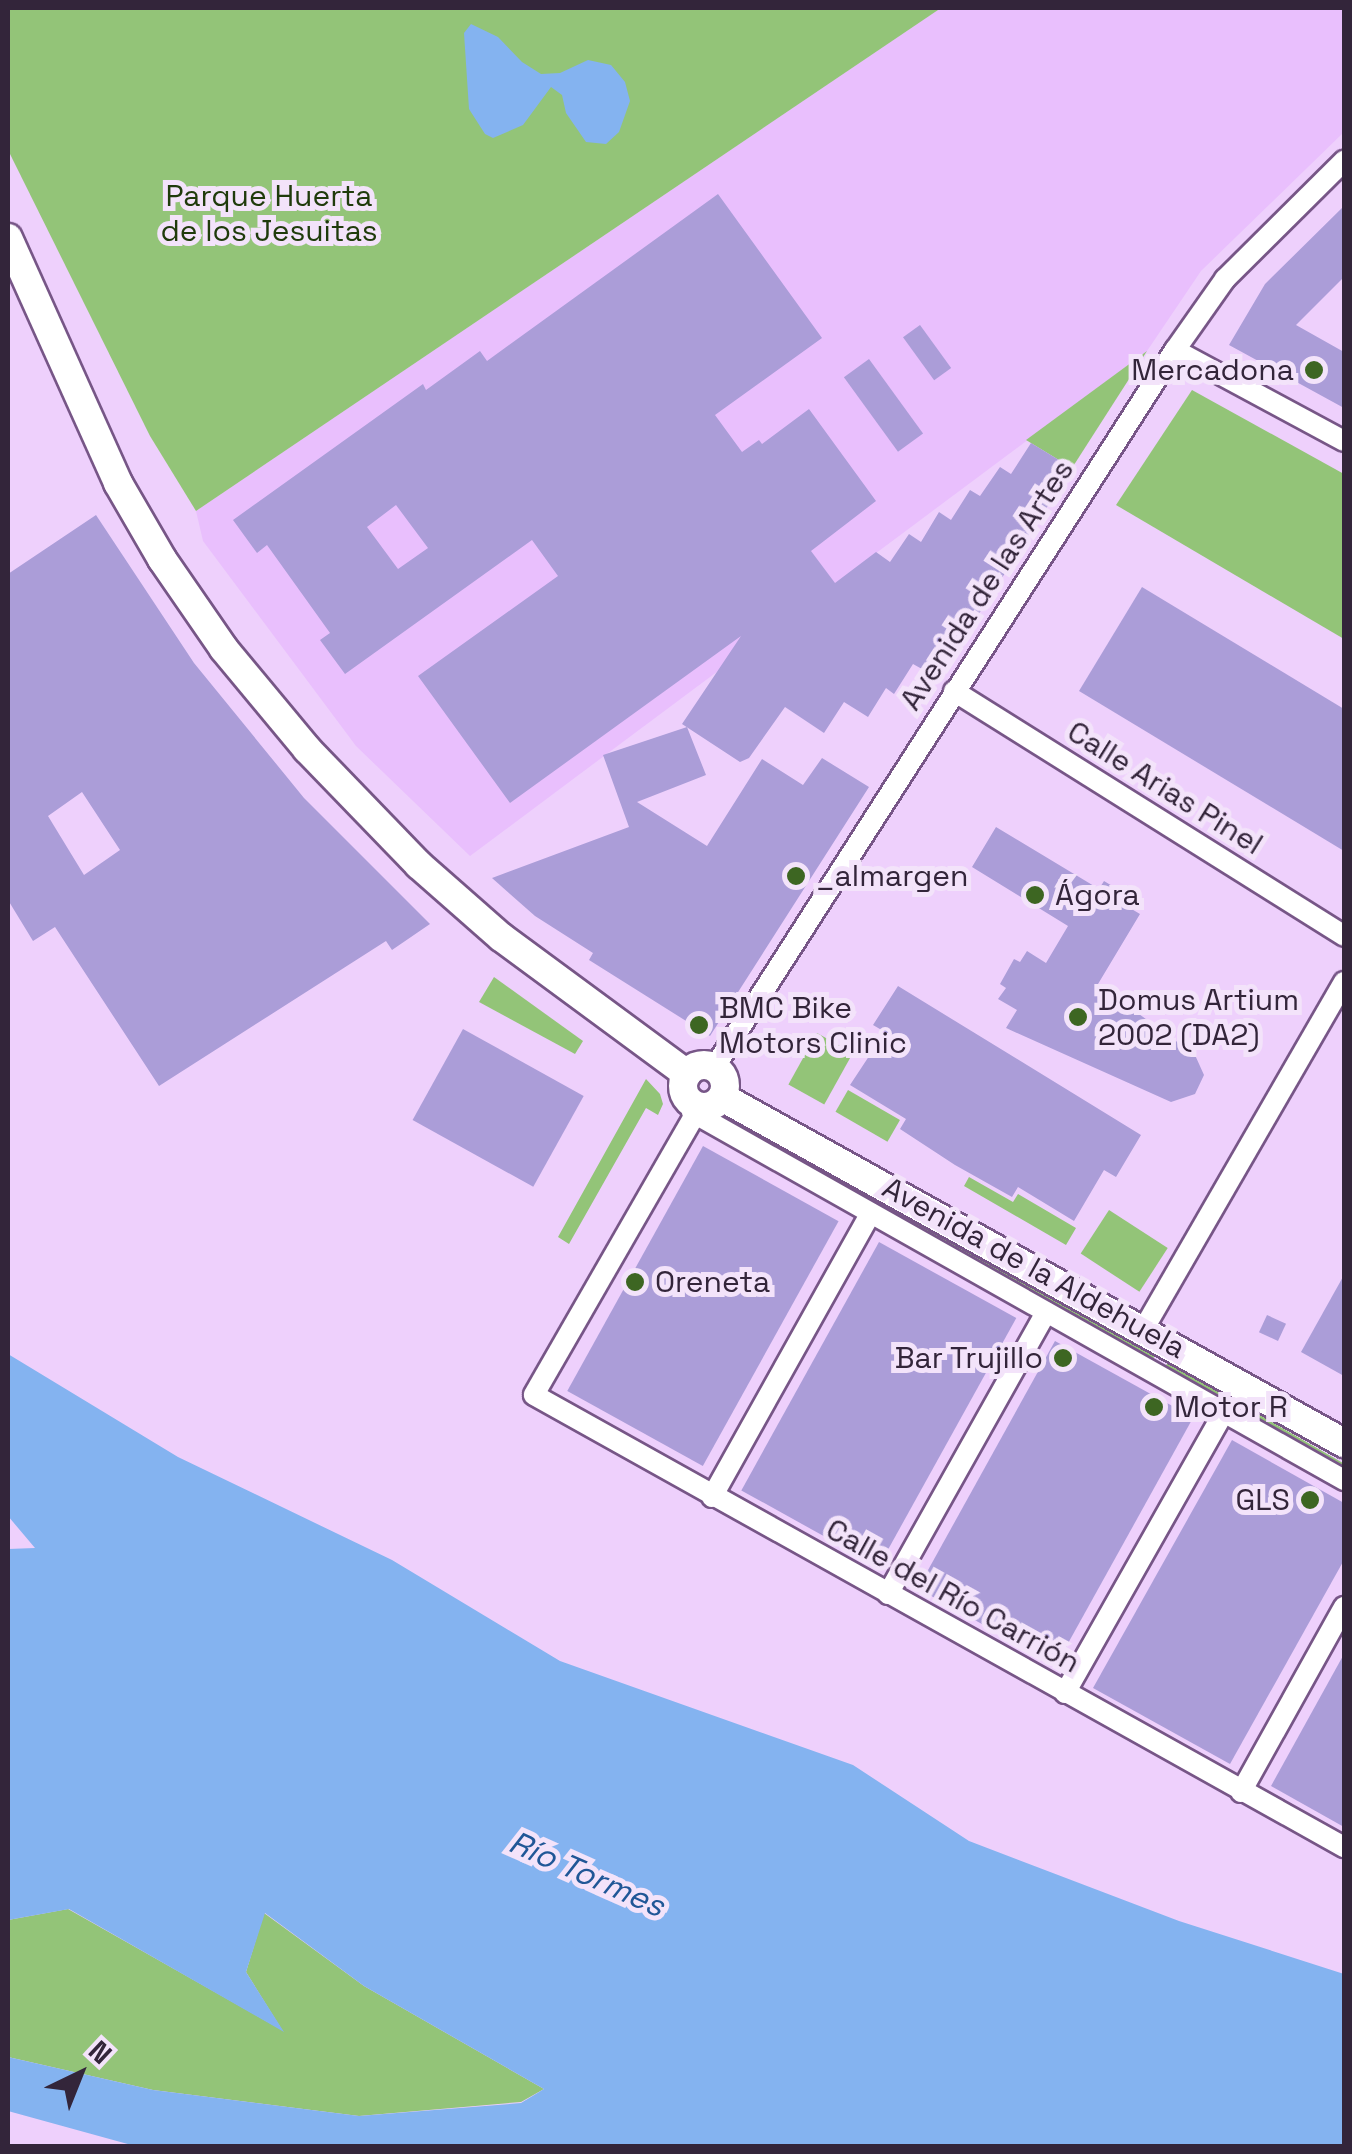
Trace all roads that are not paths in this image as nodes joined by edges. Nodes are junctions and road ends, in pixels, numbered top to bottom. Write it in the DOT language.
graph roads {
  1 [pos="1344,161"];
  2 [pos="8,238"];
  3 [pos="1176,350"];
  4 [pos="1344,441"];
  5 [pos="954,691"];
  6 [pos="1344,936"];
  7 [pos="1344,982"];
  8 [pos="701,1070"];
  9 [pos="705,1105"];
  10 [pos="870,1212"];
  11 [pos="1046,1312"];
  12 [pos="1142,1330"];
  13 [pos="1224,1412"];
  14 [pos="1344,1443"];
  15 [pos="1344,1480"];
  16 [pos="712,1497"];
  17 [pos="888,1594"];
  18 [pos="1344,1607"];
  19 [pos="1065,1693"];
  20 [pos="1241,1792"];
  21 [pos="1344,1847"];
  1 -- 3 [label="street, Avenida de las Artes"];
  2 -- 8 [label="main road"];
  3 -- 4 [label="street"];
  3 -- 5 [label="street, Avenida de las Artes"];
  5 -- 6 [label="street, Calle Arias Pinel"];
  5 -- 8 [label="street, Avenida de las Artes"];
  7 -- 12 [label="street"];
  8 -- 9 [label="main road"];
  8 -- 9 [label="main road"];
  9 -- 10 [label="street, Avenida de la Aldehuela"];
  9 -- 12 [label="main road, Avenida de la Aldehuela"];
  9 -- 16 [label="street, Calle del Río Carrión"];
  10 -- 11 [label="street, Avenida de la Aldehuela"];
  10 -- 16 [label="street"];
  11 -- 13 [label="street, Avenida de la Aldehuela"];
  11 -- 17 [label="street"];
  12 -- 14 [label="main road, Avenida de la Aldehuela"];
  13 -- 15 [label="street, Avenida de la Aldehuela"];
  13 -- 19 [label="street"];
  16 -- 17 [label="street, Calle del Río Carrión"];
  17 -- 19 [label="street, Calle del Río Carrión"];
  18 -- 20 [label="street"];
  19 -- 20 [label="street, Calle del Río Carrión"];
  20 -- 21 [label="street, Calle del Río Carrión"];
}
